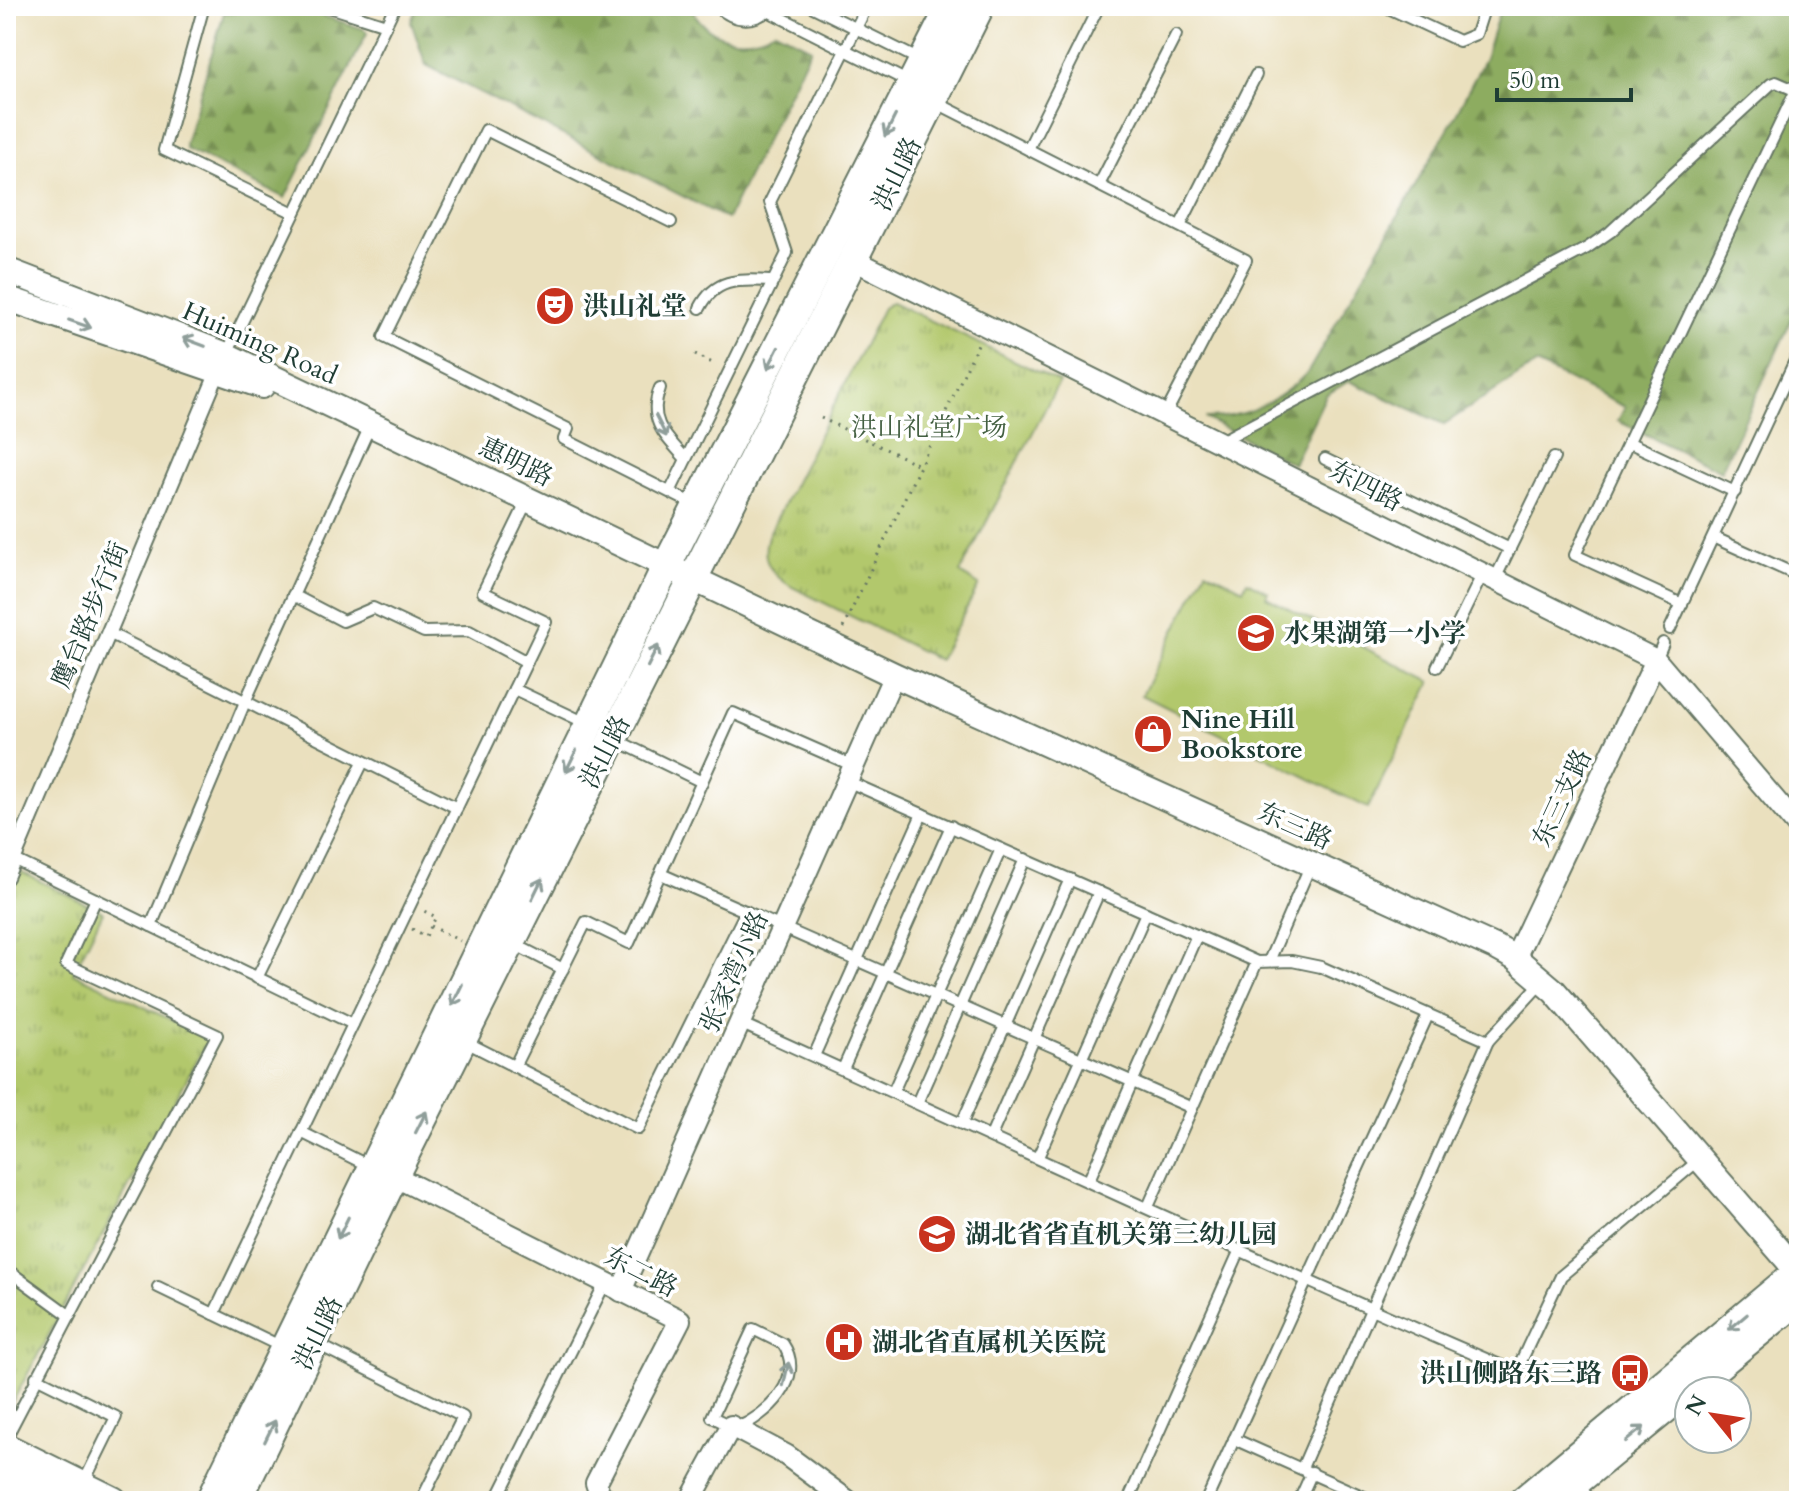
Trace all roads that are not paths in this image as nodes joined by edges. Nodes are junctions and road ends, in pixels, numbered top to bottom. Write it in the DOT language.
graph roads {
  1 [pos="204,6"];
  2 [pos="327,6"];
  3 [pos="395,6"];
  4 [pos="718,6"];
  5 [pos="811,6"];
  6 [pos="867,6"];
  7 [pos="951,6"];
  8 [pos="980,6"];
  9 [pos="1099,6"];
  10 [pos="1384,6"];
  11 [pos="1485,6"];
  12 [pos="770,8"];
  13 [pos="386,25"];
  14 [pos="856,29"];
  15 [pos="1176,35"];
  16 [pos="846,50"];
  17 [pos="1256,75"];
  18 [pos="930,83"];
  19 [pos="1798,91"];
  20 [pos="1028,149"];
  21 [pos="1099,185"];
  22 [pos="292,212"];
  23 [pos="671,222"];
  24 [pos="1180,226"];
  25 [pos="854,260"];
  26 [pos="6,270"];
  27 [pos="773,281"];
  28 [pos="6,298"];
  29 [pos="700,308"];
  30 [pos="1799,352"];
  31 [pos="222,364"];
  32 [pos="660,388"];
  33 [pos="341,410"];
  34 [pos="1165,415"];
  35 [pos="371,423"];
  36 [pos="1219,442"];
  37 [pos="1628,442"];
  38 [pos="1554,458"];
  39 [pos="686,459"];
  40 [pos="1325,459"];
  41 [pos="670,492"];
  42 [pos="1735,492"];
  43 [pos="528,499"];
  44 [pos="698,506"];
  45 [pos="1715,538"];
  46 [pos="1510,549"];
  47 [pos="667,565"];
  48 [pos="1489,576"];
  49 [pos="1799,576"];
  50 [pos="693,578"];
  51 [pos="293,595"];
  52 [pos="1682,604"];
  53 [pos="1670,629"];
  54 [pos="109,633"];
  55 [pos="1659,652"];
  56 [pos="527,662"];
  57 [pos="1437,667"];
  58 [pos="894,675"];
  59 [pos="514,689"];
  60 [pos="245,702"];
  61 [pos="601,732"];
  62 [pos="363,762"];
  63 [pos="850,773"];
  64 [pos="702,782"];
  65 [pos="457,808"];
  66 [pos="922,814"];
  67 [pos="1798,824"];
  68 [pos="951,826"];
  69 [pos="1001,849"];
  70 [pos="13,859"];
  71 [pos="1025,859"];
  72 [pos="1311,864"];
  73 [pos="661,874"];
  74 [pos="6,877"];
  75 [pos="1070,879"];
  76 [pos="1099,892"];
  77 [pos="96,899"];
  78 [pos="746,911"];
  79 [pos="1146,913"];
  80 [pos="151,926"];
  81 [pos="782,927"];
  82 [pos="1197,935"];
  83 [pos="511,942"];
  84 [pos="1515,958"];
  85 [pos="857,960"];
  86 [pos="1269,961"];
  87 [pos="1257,962"];
  88 [pos="563,969"];
  89 [pos="886,973"];
  90 [pos="257,978"];
  91 [pos="1543,981"];
  92 [pos="936,995"];
  93 [pos="960,1006"];
  94 [pos="1428,1015"];
  95 [pos="740,1023"];
  96 [pos="353,1024"];
  97 [pos="1005,1026"];
  98 [pos="1034,1039"];
  99 [pos="462,1041"];
  100 [pos="1488,1041"];
  101 [pos="814,1056"];
  102 [pos="1081,1060"];
  103 [pos="514,1067"];
  104 [pos="843,1069"];
  105 [pos="1132,1082"];
  106 [pos="893,1092"];
  107 [pos="917,1103"];
  108 [pos="1192,1108"];
  109 [pos="962,1123"];
  110 [pos="301,1132"];
  111 [pos="991,1136"];
  112 [pos="1038,1157"];
  113 [pos="1701,1159"];
  114 [pos="383,1172"];
  115 [pos="1089,1180"];
  116 [pos="1148,1207"];
  117 [pos="1239,1252"];
  118 [pos="6,1269"];
  119 [pos="1799,1272"];
  120 [pos="1306,1281"];
  121 [pos="158,1287"];
  122 [pos="613,1287"];
  123 [pos="1799,1299"];
  124 [pos="1371,1310"];
  125 [pos="214,1314"];
  126 [pos="69,1315"];
  127 [pos="313,1342"];
  128 [pos="285,1348"];
  129 [pos="36,1377"];
  130 [pos="734,1427"];
  131 [pos="6,1438"];
  132 [pos="1234,1439"];
  133 [pos="6,1448"];
  134 [pos="1307,1470"];
  135 [pos="6,1474"];
  136 [pos="1583,1491"];
  137 [pos="71,1493"];
  138 [pos="113,1501"];
  139 [pos="210,1501"];
  140 [pos="237,1501"];
  141 [pos="421,1501"];
  142 [pos="496,1501"];
  143 [pos="611,1501"];
  144 [pos="690,1501"];
  145 [pos="848,1501"];
  146 [pos="1128,1501"];
  147 [pos="1206,1501"];
  148 [pos="1299,1501"];
  149 [pos="1373,1501"];
  150 [pos="1523,1501"];
  151 [pos="1553,1501"];
  1 -- 22 [label="lane"];
  2 -- 13 [label="lane"];
  3 -- 13 [label="lane"];
  4 -- 12 [label="lane"];
  5 -- 14 [label="lane"];
  6 -- 14 [label="lane"];
  7 -- 18 [label="main road, 洪山路"];
  8 -- 18 [label="main road, 洪山路"];
  9 -- 20 [label="lane"];
  10 -- 11 [label="lane"];
  12 -- 16 [label="lane"];
  13 -- 22 [label="lane"];
  14 -- 16 [label="lane"];
  14 -- 18 [label="lane"];
  15 -- 21 [label="lane"];
  16 -- 18 [label="lane"];
  16 -- 27 [label="lane"];
  17 -- 24 [label="lane"];
  18 -- 20 [label="lane"];
  18 -- 25 [label="main road, 洪山路"];
  18 -- 44 [label="main road, 洪山路, one-way"];
  19 -- 36 [label="lane"];
  19 -- 37 [label="lane"];
  20 -- 21 [label="lane"];
  21 -- 24 [label="lane"];
  22 -- 31 [label="lane"];
  23 -- 41 [label="lane"];
  24 -- 34 [label="lane"];
  25 -- 34 [label="street, 东四路"];
  25 -- 50 [label="main road, 洪山路"];
  31 -- 26 [label="street, Huiming Road, one-way"];
  27 -- 29 [label="lane"];
  27 -- 39 [label="lane"];
  28 -- 31 [label="street, Huiming Road, one-way"];
  30 -- 42 [label="lane"];
  31 -- 33 [label="street, Huiming Road"];
  31 -- 54 [label="street, 鹰台路步行街"];
  32 -- 39 [label="lane, one-way"];
  33 -- 35 [label="street, 惠明路"];
  34 -- 36 [label="street, 东四路"];
  35 -- 43 [label="street, 惠明路"];
  35 -- 51 [label="lane"];
  36 -- 48 [label="street, 东四路"];
  37 -- 42 [label="lane"];
  37 -- 52 [label="lane"];
  38 -- 46 [label="lane"];
  39 -- 41 [label="lane"];
  40 -- 46 [label="lane"];
  41 -- 44 [label="lane"];
  42 -- 45 [label="lane"];
  43 -- 47 [label="street, 惠明路"];
  43 -- 56 [label="lane"];
  44 -- 47 [label="main road, 洪山路"];
  45 -- 49 [label="lane"];
  45 -- 52 [label="lane"];
  46 -- 48 [label="lane"];
  47 -- 50 [label="street, 东三路"];
  47 -- 61 [label="main road, 洪山路"];
  48 -- 55 [label="street, 东四路"];
  48 -- 57 [label="lane"];
  50 -- 58 [label="street, 东三路"];
  61 -- 50 [label="main road, 洪山路, one-way"];
  51 -- 56 [label="lane"];
  51 -- 60 [label="lane"];
  52 -- 53 [label="lane"];
  54 -- 60 [label="lane"];
  54 -- 70 [label="street, 鹰台路步行街"];
  55 -- 67 [label="street, 东四路"];
  55 -- 84 [label="street, 东三支路"];
  56 -- 59 [label="lane"];
  58 -- 63 [label="street, 张家湾小路"];
  58 -- 72 [label="street, 东三路"];
  59 -- 61 [label="lane"];
  59 -- 65 [label="lane"];
  60 -- 62 [label="lane"];
  60 -- 80 [label="lane"];
  61 -- 64 [label="lane"];
  83 -- 61 [label="main road, 洪山路, one-way"];
  61 -- 114 [label="main road, 洪山路, one-way"];
  62 -- 65 [label="lane"];
  62 -- 90 [label="lane"];
  63 -- 64 [label="lane"];
  63 -- 66 [label="lane"];
  63 -- 81 [label="street, 张家湾小路"];
  64 -- 73 [label="lane"];
  65 -- 96 [label="lane"];
  66 -- 68 [label="lane"];
  66 -- 85 [label="lane"];
  68 -- 69 [label="lane"];
  68 -- 89 [label="lane"];
  69 -- 71 [label="lane"];
  69 -- 92 [label="lane"];
  70 -- 74 [label="street, 鹰台路步行街"];
  70 -- 77 [label="lane"];
  71 -- 75 [label="lane"];
  71 -- 93 [label="lane"];
  72 -- 84 [label="street, 东三路"];
  72 -- 86 [label="lane"];
  73 -- 78 [label="lane"];
  73 -- 88 [label="lane"];
  75 -- 76 [label="lane"];
  75 -- 97 [label="lane"];
  76 -- 79 [label="lane"];
  76 -- 98 [label="lane"];
  77 -- 80 [label="lane"];
  77 -- 126 [label="lane"];
  78 -- 81 [label="lane"];
  78 -- 103 [label="lane"];
  79 -- 82 [label="lane"];
  79 -- 102 [label="lane"];
  80 -- 90 [label="lane"];
  81 -- 85 [label="lane"];
  81 -- 95 [label="street, 张家湾小路"];
  82 -- 87 [label="lane"];
  82 -- 105 [label="lane"];
  83 -- 88 [label="lane"];
  83 -- 99 [label="main road, 洪山路"];
  84 -- 91 [label="street, 东三路"];
  85 -- 89 [label="lane"];
  85 -- 101 [label="lane"];
  86 -- 87 [label="lane"];
  86 -- 94 [label="lane"];
  87 -- 108 [label="lane"];
  88 -- 103 [label="lane"];
  89 -- 92 [label="lane"];
  89 -- 104 [label="lane"];
  90 -- 96 [label="lane"];
  91 -- 100 [label="lane"];
  91 -- 113 [label="street, 东三路"];
  92 -- 93 [label="lane"];
  92 -- 106 [label="lane"];
  93 -- 97 [label="lane"];
  93 -- 107 [label="lane"];
  94 -- 100 [label="lane"];
  94 -- 120 [label="lane"];
  95 -- 101 [label="lane"];
  95 -- 122 [label="street, 张家湾小路"];
  96 -- 110 [label="lane"];
  97 -- 98 [label="lane"];
  97 -- 109 [label="lane"];
  98 -- 102 [label="lane"];
  98 -- 111 [label="lane"];
  99 -- 103 [label="lane"];
  114 -- 99 [label="main road, 洪山路, one-way"];
  100 -- 124 [label="lane"];
  101 -- 104 [label="lane"];
  102 -- 105 [label="lane"];
  102 -- 112 [label="lane"];
  104 -- 106 [label="lane"];
  105 -- 108 [label="lane"];
  105 -- 115 [label="lane"];
  106 -- 107 [label="lane"];
  107 -- 109 [label="lane"];
  108 -- 116 [label="lane"];
  109 -- 111 [label="lane"];
  110 -- 114 [label="lane"];
  110 -- 125 [label="lane"];
  111 -- 112 [label="lane"];
  112 -- 115 [label="lane"];
  113 -- 119 [label="street, 东三路"];
  113 -- 124 [label="lane"];
  114 -- 122 [label="street, 东二路"];
  114 -- 127 [label="main road, 洪山路"];
  114 -- 128 [label="main road, 洪山路, one-way"];
  115 -- 116 [label="lane"];
  116 -- 117 [label="lane"];
  117 -- 120 [label="lane"];
  117 -- 146 [label="lane"];
  118 -- 126 [label="lane"];
  119 -- 150 [label="main road, one-way"];
  120 -- 124 [label="lane"];
  120 -- 132 [label="lane"];
  121 -- 125 [label="lane"];
  122 -- 142 [label="lane"];
  122 -- 143 [label="street, 东二路"];
  136 -- 123 [label="main road, one-way"];
  124 -- 134 [label="lane"];
  125 -- 128 [label="lane"];
  126 -- 129 [label="lane"];
  140 -- 127 [label="main road, 洪山路, one-way"];
  127 -- 141 [label="lane"];
  128 -- 139 [label="main road, 洪山路"];
  129 -- 131 [label="lane"];
  129 -- 137 [label="lane"];
  130 -- 130 [label="lane, one-way"];
  130 -- 144 [label="street"];
  130 -- 145 [label="street"];
  132 -- 134 [label="lane"];
  132 -- 147 [label="lane"];
  133 -- 137 [label="main road"];
  134 -- 148 [label="lane"];
  134 -- 149 [label="lane"];
  135 -- 137 [label="main road"];
  136 -- 151 [label="main road"];
  137 -- 138 [label="main road"];
}
